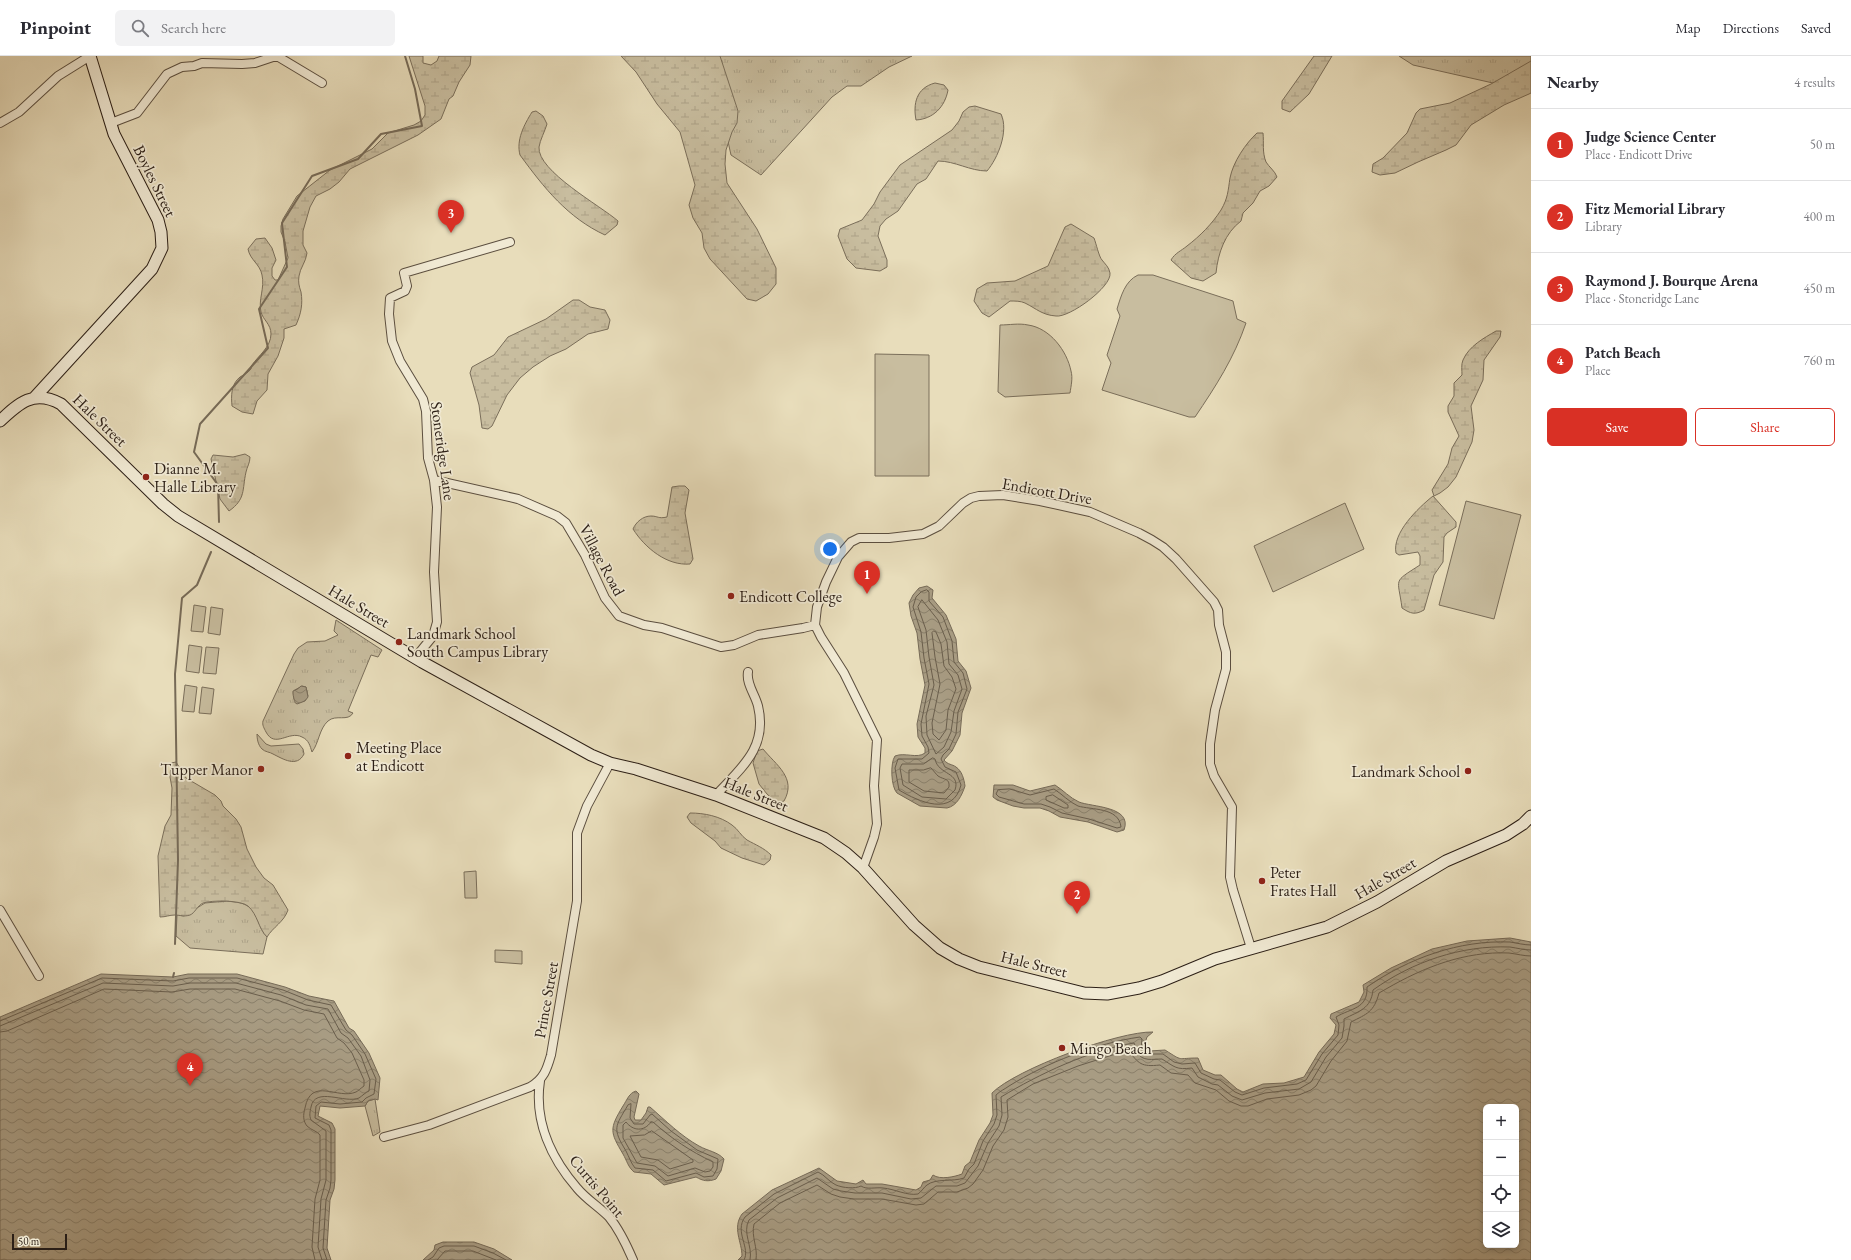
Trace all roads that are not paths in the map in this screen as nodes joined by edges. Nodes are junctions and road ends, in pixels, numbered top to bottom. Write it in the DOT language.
graph roads {
  1 [pos="90,56"];
  2 [pos="276,56"];
  3 [pos="322,83"];
  4 [pos="0,123"];
  5 [pos="110,123"];
  6 [pos="510,242"];
  7 [pos="35,397"];
  8 [pos="0,421"];
  9 [pos="434,480"];
  10 [pos="815,625"];
  11 [pos="415,658"];
  12 [pos="748,672"];
  13 [pos="610,763"];
  14 [pos="716,795"];
  15 [pos="1531,816"];
  16 [pos="863,868"];
  17 [pos="0,910"];
  18 [pos="1251,948"];
  19 [pos="39,976"];
  20 [pos="540,1081"];
  21 [pos="384,1137"];
  22 [pos="633,1260"];
  1 -- 4 [label="street"];
  1 -- 5 [label="main road, Boyles Street"];
  2 -- 3 [label="street"];
  2 -- 5 [label="street"];
  5 -- 7 [label="main road, Boyles Street"];
  6 -- 9 [label="street, Stoneridge Lane"];
  7 -- 8 [label="main road"];
  7 -- 11 [label="main road, Hale Street"];
  9 -- 10 [label="street, Village Road"];
  9 -- 11 [label="street, Stoneridge Lane"];
  10 -- 16 [label="street"];
  10 -- 18 [label="street, Endicott Drive"];
  11 -- 13 [label="main road, Hale Street"];
  12 -- 14 [label="street"];
  13 -- 14 [label="main road, Hale Street"];
  13 -- 20 [label="street, Prince Street"];
  14 -- 16 [label="main road, Hale Street"];
  15 -- 18 [label="main road, Hale Street"];
  16 -- 18 [label="main road, Hale Street"];
  17 -- 19 [label="street"];
  20 -- 21 [label="street"];
  20 -- 22 [label="street, Curtis Point"];
}
